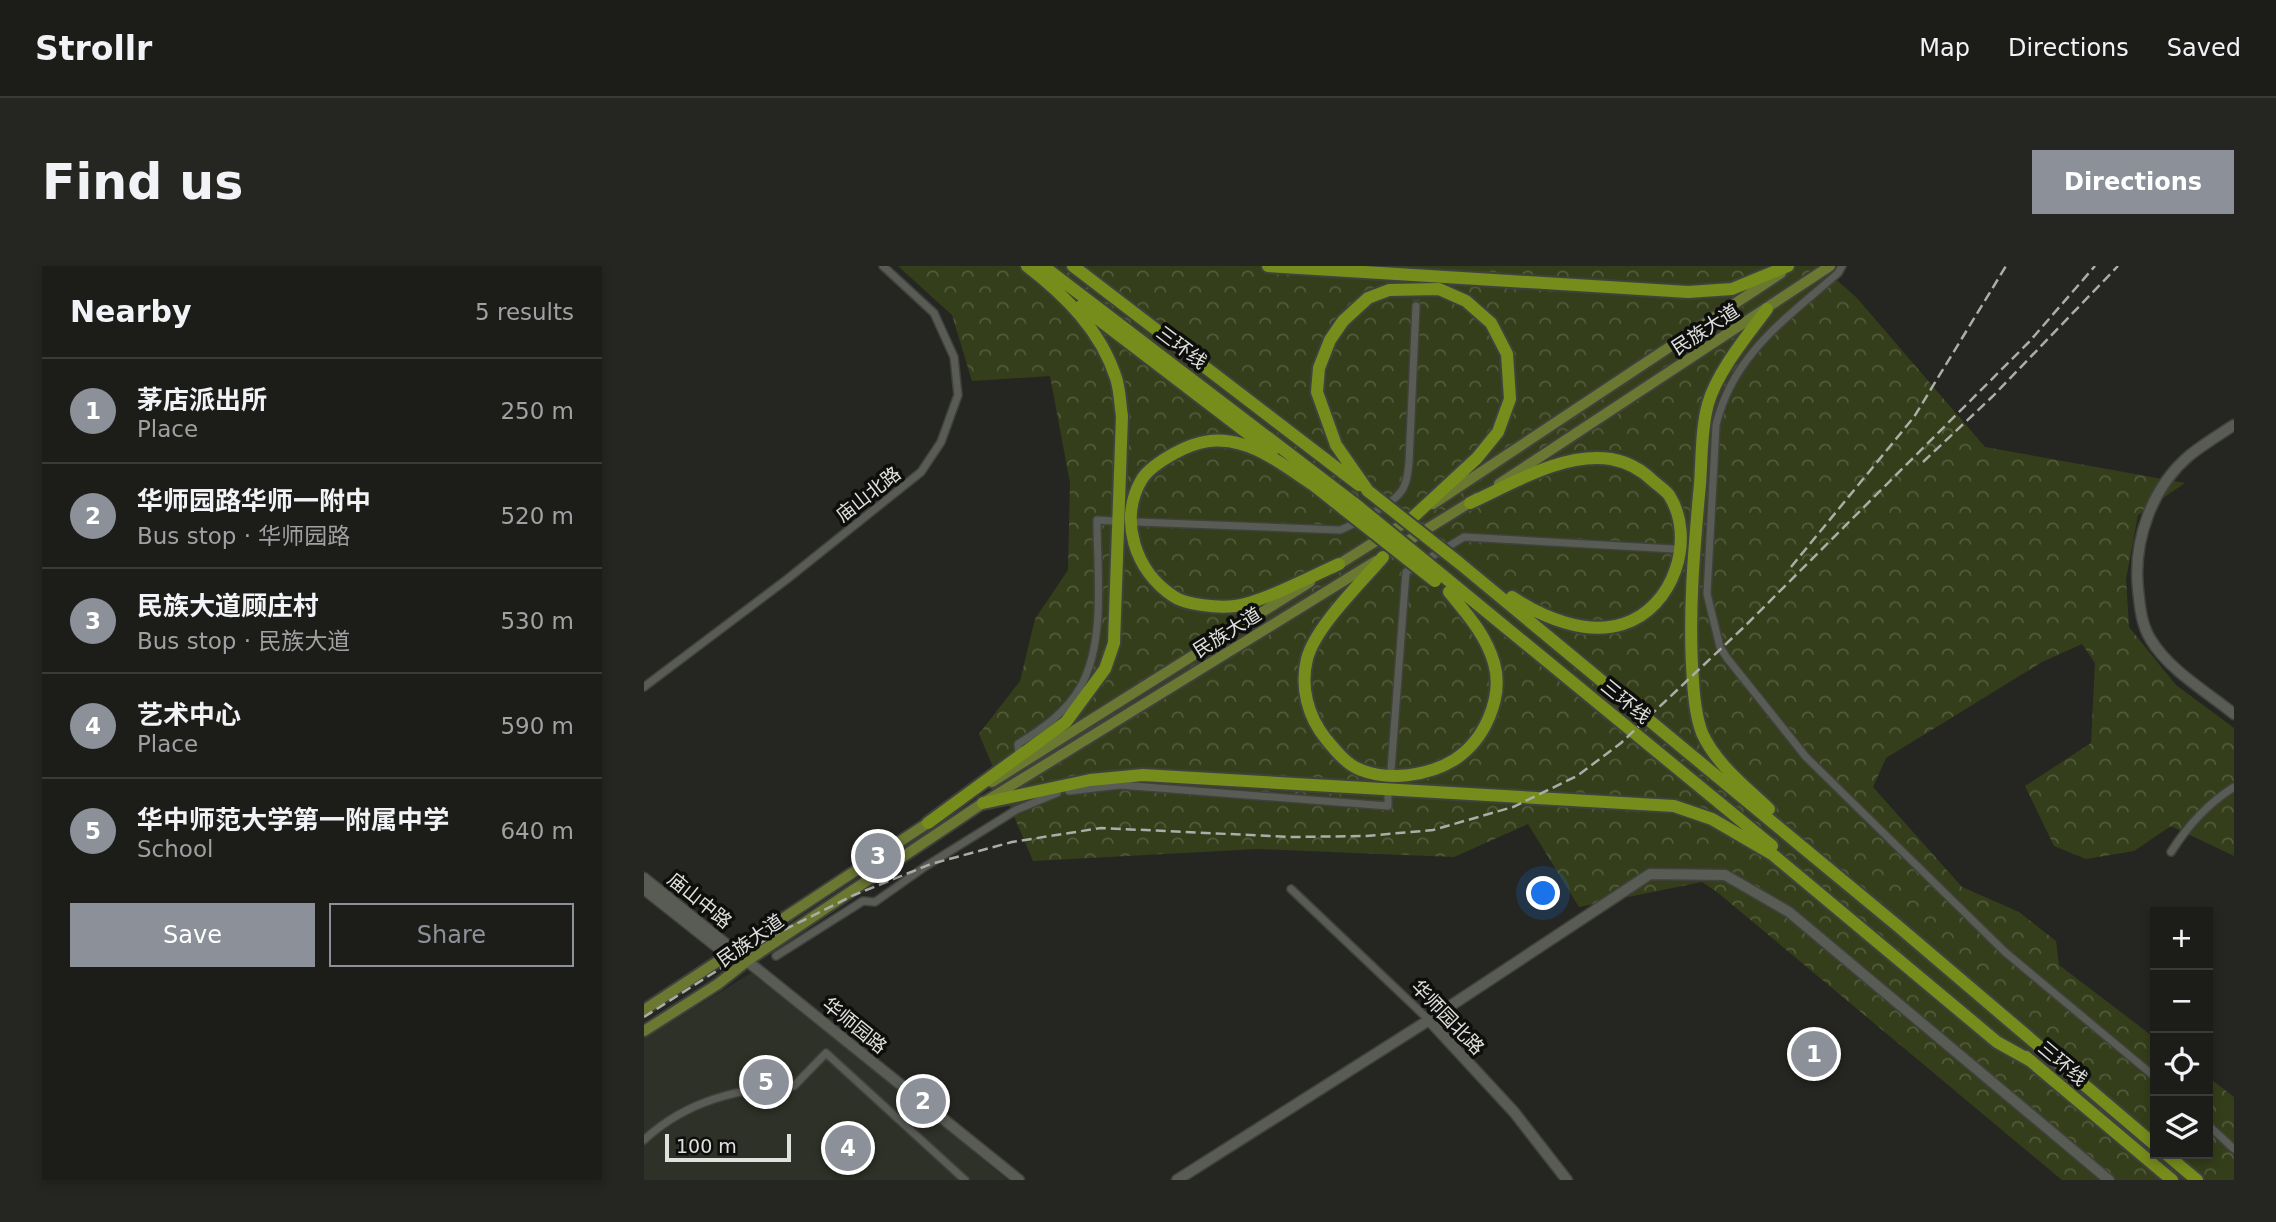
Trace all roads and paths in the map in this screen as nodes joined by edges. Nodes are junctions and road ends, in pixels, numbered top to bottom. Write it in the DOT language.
graph roads {
  1 [pos="883,266"];
  2 [pos="1027,266"];
  3 [pos="1073,266"];
  4 [pos="1268,266"];
  5 [pos="1790,266"];
  6 [pos="1830,266"];
  7 [pos="1842,266"];
  8 [pos="1044,272"];
  9 [pos="1416,306"];
  10 [pos="1767,309"];
  11 [pos="2234,425"];
  12 [pos="2234,433"];
  13 [pos="1315,486"];
  14 [pos="1368,491"];
  15 [pos="1469,503"];
  16 [pos="1350,507"];
  17 [pos="1411,519"];
  18 [pos="1114,521"];
  19 [pos="1138,522"];
  20 [pos="1674,549"];
  21 [pos="1382,557"];
  22 [pos="1458,562"];
  23 [pos="1339,564"];
  24 [pos="1439,578"];
  25 [pos="1449,592"];
  26 [pos="644,687"];
  27 [pos="2234,706"];
  28 [pos="2234,714"];
  29 [pos="1018,757"];
  30 [pos="1391,770"];
  31 [pos="2234,787"];
  32 [pos="1388,796"];
  33 [pos="983,803"];
  34 [pos="928,823"];
  35 [pos="2171,852"];
  36 [pos="1772,854"];
  37 [pos="644,878"];
  38 [pos="1292,888"];
  39 [pos="644,889"];
  40 [pos="1899,926"];
  41 [pos="730,953"];
  42 [pos="776,956"];
  43 [pos="746,963"];
  44 [pos="644,1010"];
  45 [pos="1429,1020"];
  46 [pos="644,1031"];
  47 [pos="2031,1061"];
  48 [pos="2150,1073"];
  49 [pos="2213,1130"];
  50 [pos="644,1140"];
  51 [pos="2150,1140"];
  52 [pos="2234,1149"];
  53 [pos="2172,1159"];
  54 [pos="965,1180"];
  55 [pos="1019,1180"];
  56 [pos="1177,1180"];
  57 [pos="1567,1180"];
  58 [pos="2109,1180"];
  59 [pos="2172,1180"];
  60 [pos="2197,1180"];
  1 -- 26 [label="street, 庙山北路"];
  2 -- 8 [label="highway"];
  3 -- 14 [label="highway, 三环线"];
  4 -- 5 [label="highway"];
  5 -- 17 [label="main road, 民族大道"];
  6 -- 10 [label="main road, 民族大道"];
  7 -- 48 [label="street"];
  8 -- 13 [label="highway"];
  8 -- 16 [label="highway, 三环线"];
  8 -- 29 [label="highway"];
  9 -- 19 [label="street"];
  10 -- 15 [label="main road, 民族大道"];
  10 -- 40 [label="highway"];
  11 -- 28 [label="main road"];
  12 -- 27 [label="main road"];
  13 -- 16 [label="highway"];
  13 -- 23 [label="highway"];
  14 -- 17 [label="highway"];
  14 -- 22 [label="highway, 三环线, bridge"];
  15 -- 21 [label="main road, 民族大道"];
  15 -- 22 [label="highway"];
  16 -- 24 [label="highway, 三环线, bridge"];
  17 -- 23 [label="main road, 民族大道"];
  18 -- 29 [label="street"];
  20 -- 30 [label="street"];
  21 -- 25 [label="highway"];
  21 -- 33 [label="main road, 民族大道"];
  22 -- 40 [label="highway, 三环线"];
  23 -- 34 [label="main road, 民族大道"];
  24 -- 25 [label="highway"];
  24 -- 47 [label="highway, 三环线"];
  25 -- 36 [label="highway"];
  29 -- 34 [label="highway"];
  31 -- 35 [label="street"];
  32 -- 42 [label="street"];
  33 -- 36 [label="highway"];
  33 -- 43 [label="main road, 民族大道"];
  34 -- 41 [label="main road, 民族大道"];
  36 -- 47 [label="highway"];
  37 -- 41 [label="main road, 庙山中路"];
  38 -- 45 [label="street, 华师园北路"];
  39 -- 41 [label="main road, 庙山中路"];
  40 -- 51 [label="highway, 三环线"];
  41 -- 43 [label="main road, 华师园路"];
  41 -- 44 [label="main road, 民族大道"];
  43 -- 46 [label="main road, 民族大道"];
  43 -- 55 [label="main road, 华师园路"];
  45 -- 56 [label="main road"];
  45 -- 57 [label="main road, 华师园北路"];
  45 -- 58 [label="main road"];
  47 -- 59 [label="highway, 三环线"];
  49 -- 52 [label="street"];
  50 -- 54 [label="street"];
  53 -- 60 [label="highway"];
}
